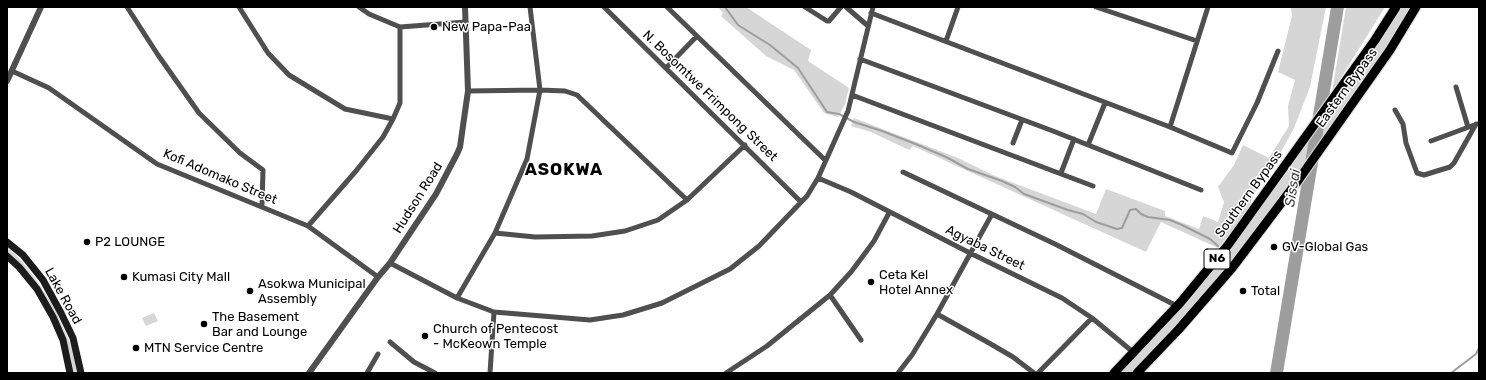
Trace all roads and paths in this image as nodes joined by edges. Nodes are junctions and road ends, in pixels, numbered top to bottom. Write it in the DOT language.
graph roads {
  1 [pos="41,7"];
  2 [pos="127,7"];
  3 [pos="239,7"];
  4 [pos="359,7"];
  5 [pos="465,7"];
  6 [pos="530,7"];
  7 [pos="604,7"];
  8 [pos="667,7"];
  9 [pos="805,7"];
  10 [pos="841,7"];
  11 [pos="846,7"];
  12 [pos="873,7"];
  13 [pos="958,7"];
  14 [pos="1096,7"];
  15 [pos="1208,7"];
  16 [pos="1396,7"];
  17 [pos="1416,7"];
  18 [pos="872,13"];
  19 [pos="466,22"];
  20 [pos="868,26"];
  21 [pos="400,28"];
  22 [pos="697,36"];
  23 [pos="946,41"];
  24 [pos="1197,41"];
  25 [pos="1278,51"];
  26 [pos="860,59"];
  27 [pos="666,68"];
  28 [pos="12,71"];
  29 [pos="7,81"];
  30 [pos="1456,87"];
  31 [pos="540,90"];
  32 [pos="468,91"];
  33 [pos="852,95"];
  34 [pos="1104,103"];
  35 [pos="1395,110"];
  36 [pos="393,119"];
  37 [pos="1022,120"];
  38 [pos="1477,124"];
  39 [pos="1468,126"];
  40 [pos="1170,127"];
  41 [pos="1307,135"];
  42 [pos="1074,139"];
  43 [pos="1431,140"];
  44 [pos="1013,143"];
  45 [pos="745,145"];
  46 [pos="1088,145"];
  47 [pos="825,160"];
  48 [pos="903,172"];
  49 [pos="1061,173"];
  50 [pos="818,178"];
  51 [pos="1093,186"];
  52 [pos="1201,190"];
  53 [pos="687,200"];
  54 [pos="801,202"];
  55 [pos="262,206"];
  56 [pos="889,213"];
  57 [pos="992,214"];
  58 [pos="308,226"];
  59 [pos="495,233"];
  60 [pos="7,242"];
  61 [pos="970,253"];
  62 [pos="7,256"];
  63 [pos="390,263"];
  64 [pos="378,277"];
  65 [pos="830,295"];
  66 [pos="457,298"];
  67 [pos="1177,306"];
  68 [pos="494,312"];
  69 [pos="937,314"];
  70 [pos="1092,318"];
  71 [pos="861,340"];
  72 [pos="390,342"];
  73 [pos="1134,352"];
  74 [pos="378,354"];
  75 [pos="1142,371"];
  76 [pos="70,373"];
  77 [pos="81,373"];
  78 [pos="310,373"];
  79 [pos="367,373"];
  80 [pos="435,373"];
  81 [pos="490,373"];
  82 [pos="726,373"];
  83 [pos="898,373"];
  84 [pos="1034,373"];
  85 [pos="1038,373"];
  86 [pos="1114,373"];
  1 -- 28 [label="street"];
  2 -- 55 [label="street"];
  3 -- 36 [label="street"];
  4 -- 21 [label="street"];
  5 -- 19 [label="street, Hudson Road"];
  6 -- 31 [label="street"];
  7 -- 27 [label="street, N. Bosomtwe Frimpong Street"];
  8 -- 22 [label="street"];
  9 -- 10 [label="street"];
  11 -- 20 [label="street"];
  12 -- 18 [label="street"];
  13 -- 23 [label="street"];
  14 -- 24 [label="street"];
  15 -- 24 [label="street"];
  16 -- 41 [label="highway, Eastern Bypass / N6"];
  17 -- 75 [label="highway, Eastern Bypass / N6"];
  18 -- 20 [label="street"];
  18 -- 23 [label="street"];
  19 -- 21 [label="street"];
  19 -- 32 [label="street, Hudson Road"];
  20 -- 26 [label="street"];
  21 -- 36 [label="street"];
  22 -- 27 [label="street"];
  22 -- 47 [label="street"];
  23 -- 34 [label="street"];
  24 -- 40 [label="street"];
  25 -- 40 [label="street"];
  26 -- 33 [label="street"];
  26 -- 37 [label="street"];
  27 -- 45 [label="street, N. Bosomtwe Frimpong Street"];
  28 -- 29 [label="street"];
  28 -- 55 [label="street, Kofi Adomako Street"];
  30 -- 39 [label="street"];
  31 -- 32 [label="street"];
  31 -- 53 [label="street"];
  31 -- 59 [label="street"];
  32 -- 63 [label="street, Hudson Road"];
  33 -- 47 [label="street"];
  33 -- 49 [label="street"];
  34 -- 40 [label="street"];
  34 -- 46 [label="street"];
  35 -- 38 [label="street"];
  36 -- 58 [label="street"];
  37 -- 42 [label="street"];
  37 -- 44 [label="street"];
  38 -- 39 [label="street"];
  39 -- 43 [label="street"];
  41 -- 67 [label="highway, Southern Bypass / N6"];
  42 -- 46 [label="street"];
  42 -- 49 [label="street"];
  45 -- 53 [label="street"];
  45 -- 54 [label="street, N. Bosomtwe Frimpong Street"];
  46 -- 52 [label="street"];
  47 -- 50 [label="street"];
  48 -- 57 [label="street"];
  49 -- 51 [label="street"];
  50 -- 54 [label="street"];
  50 -- 56 [label="street, Agyaba Street"];
  53 -- 59 [label="street"];
  54 -- 68 [label="street"];
  55 -- 58 [label="street, Kofi Adomako Street"];
  56 -- 61 [label="street, Agyaba Street"];
  56 -- 65 [label="street"];
  57 -- 61 [label="street"];
  57 -- 67 [label="street"];
  58 -- 64 [label="street, Kofi Adomako Street"];
  59 -- 66 [label="street"];
  60 -- 77 [label="main road, Lake Road"];
  61 -- 69 [label="street"];
  61 -- 70 [label="street, Agyaba Street"];
  62 -- 76 [label="main road, Lake Road"];
  63 -- 64 [label="street, Hudson Road"];
  63 -- 66 [label="street"];
  64 -- 78 [label="street, Hudson Road"];
  65 -- 71 [label="street"];
  65 -- 82 [label="street"];
  66 -- 68 [label="street"];
  67 -- 73 [label="highway, Southern Bypass / N6"];
  68 -- 81 [label="street"];
  69 -- 83 [label="street"];
  69 -- 84 [label="street"];
  70 -- 73 [label="street, Agyaba Street"];
  70 -- 85 [label="street"];
  72 -- 80 [label="street"];
  73 -- 86 [label="highway, Southern Bypass / N6"];
  74 -- 79 [label="street"];
}
